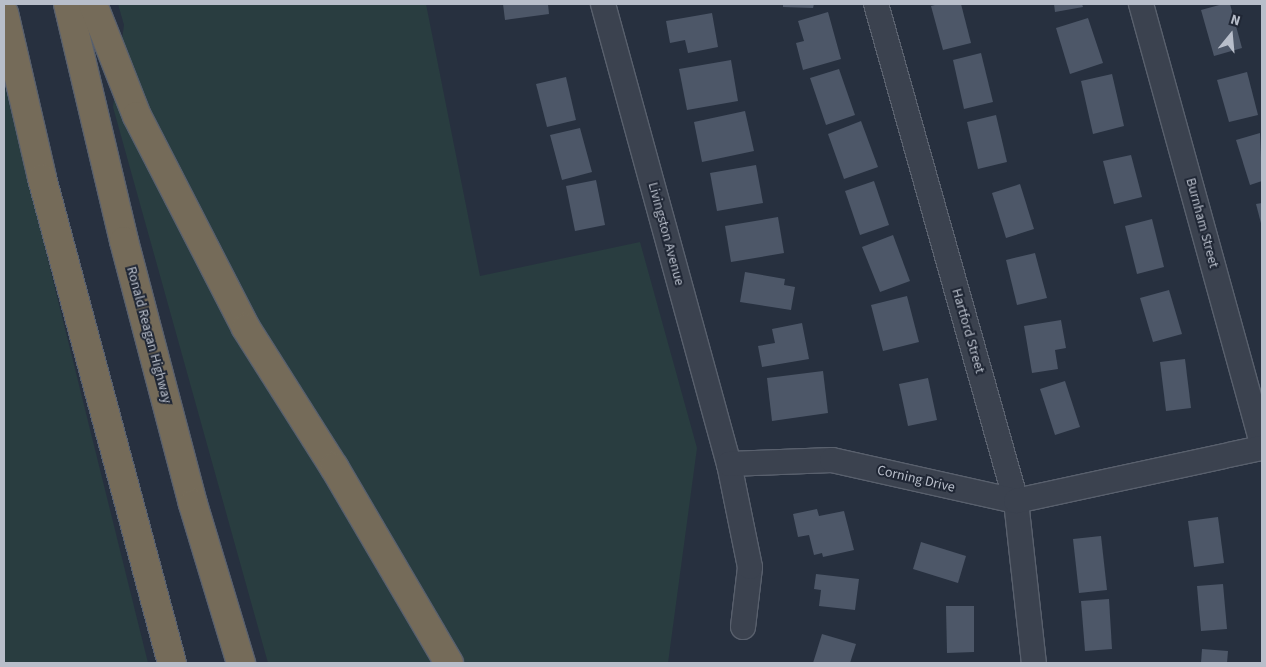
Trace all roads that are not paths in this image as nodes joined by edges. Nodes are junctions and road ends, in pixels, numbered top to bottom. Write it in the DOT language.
graph roads {
  1 [pos="68,4"];
  2 [pos="93,4"];
  3 [pos="603,4"];
  4 [pos="876,4"];
  5 [pos="1141,4"];
  6 [pos="4,13"];
  7 [pos="1262,442"];
  8 [pos="1262,448"];
  9 [pos="729,464"];
  10 [pos="1016,501"];
  11 [pos="743,627"];
  12 [pos="172,663"];
  13 [pos="241,663"];
  14 [pos="449,663"];
  15 [pos="1034,663"];
  1 -- 13 [label="highway, Ronald Reagan Highway"];
  2 -- 14 [label="highway"];
  3 -- 9 [label="street, Livingston Avenue"];
  4 -- 10 [label="street, Hartford Street"];
  5 -- 7 [label="street, Burnham Street"];
  6 -- 12 [label="highway"];
  8 -- 10 [label="street, Corning Drive"];
  9 -- 10 [label="street, Corning Drive"];
  9 -- 11 [label="street"];
  10 -- 15 [label="street, Hartford Street"];
}
